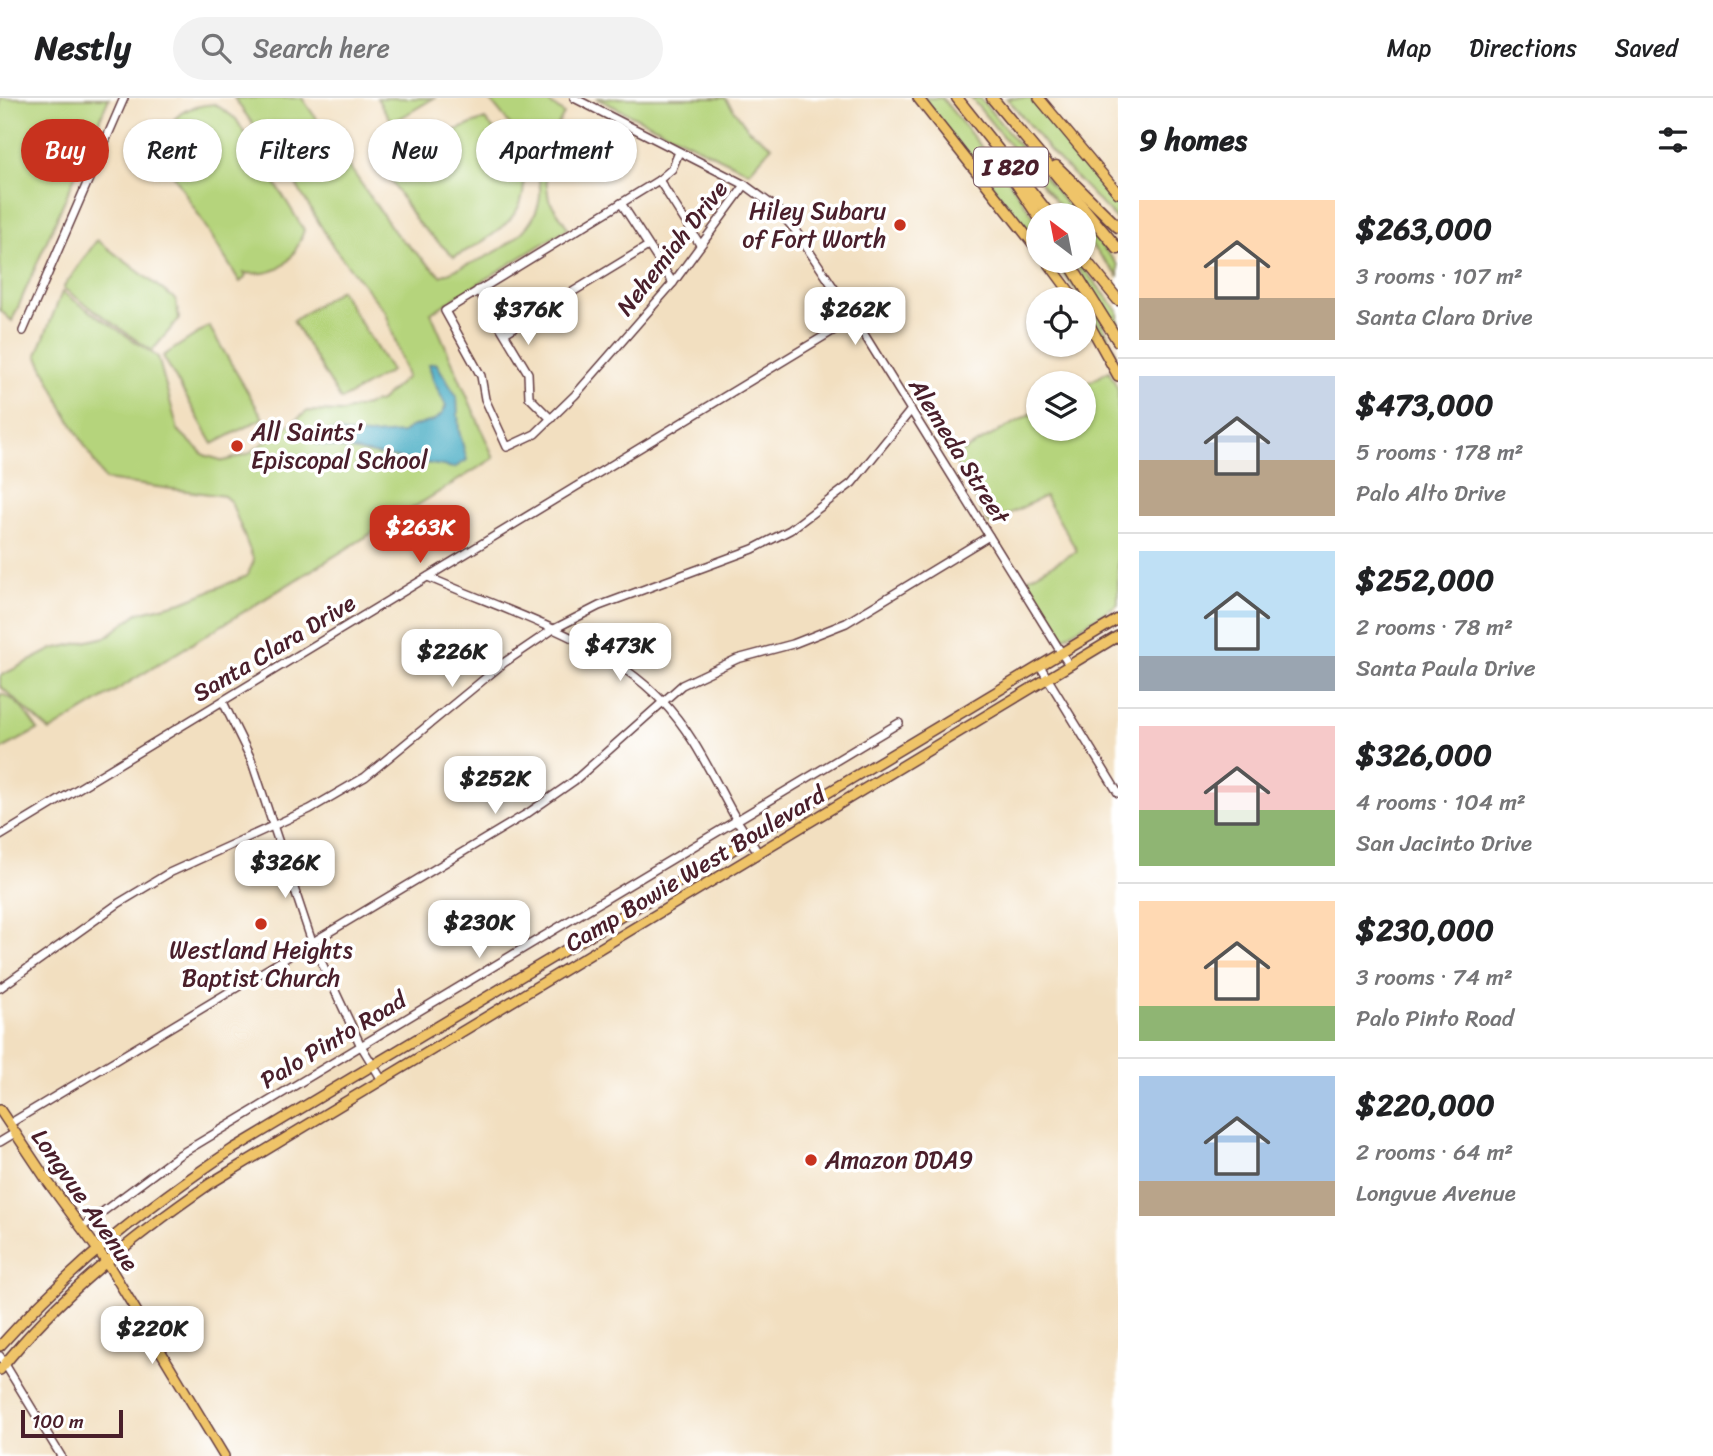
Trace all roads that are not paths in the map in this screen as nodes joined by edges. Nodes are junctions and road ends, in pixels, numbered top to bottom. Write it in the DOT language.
graph roads {
  1 [pos="124,98"];
  2 [pos="574,98"];
  3 [pos="918,98"];
  4 [pos="957,98"];
  5 [pos="992,98"];
  6 [pos="1039,98"];
  7 [pos="973,118"];
  8 [pos="1015,127"];
  9 [pos="679,152"];
  10 [pos="659,180"];
  11 [pos="745,185"];
  12 [pos="1118,193"];
  13 [pos="621,203"];
  14 [pos="1029,203"];
  15 [pos="1040,203"];
  16 [pos="1118,227"];
  17 [pos="1026,235"];
  18 [pos="699,243"];
  19 [pos="648,246"];
  20 [pos="1118,249"];
  21 [pos="1076,273"];
  22 [pos="1096,273"];
  23 [pos="673,283"];
  24 [pos="478,290"];
  25 [pos="1118,300"];
  26 [pos="854,318"];
  27 [pos="23,331"];
  28 [pos="505,333"];
  29 [pos="1096,336"];
  30 [pos="1118,341"];
  31 [pos="1118,376"];
  32 [pos="911,410"];
  33 [pos="551,419"];
  34 [pos="989,536"];
  35 [pos="428,577"];
  36 [pos="1118,619"];
  37 [pos="552,630"];
  38 [pos="1118,636"];
  39 [pos="1061,653"];
  40 [pos="1040,666"];
  41 [pos="1069,666"];
  42 [pos="1048,678"];
  43 [pos="662,701"];
  44 [pos="223,702"];
  45 [pos="899,723"];
  46 [pos="1118,793"];
  47 [pos="737,820"];
  48 [pos="274,825"];
  49 [pos="0,836"];
  50 [pos="751,841"];
  51 [pos="758,853"];
  52 [pos="313,942"];
  53 [pos="565,953"];
  54 [pos="572,966"];
  55 [pos="0,988"];
  56 [pos="360,1044"];
  57 [pos="374,1067"];
  58 [pos="382,1080"];
  59 [pos="0,1110"];
  60 [pos="9,1124"];
  61 [pos="15,1133"];
  62 [pos="0,1142"];
  63 [pos="81,1228"];
  64 [pos="97,1248"];
  65 [pos="106,1261"];
  66 [pos="0,1346"];
  67 [pos="2,1363"];
  68 [pos="61,1456"];
  69 [pos="224,1456"];
  1 -- 27 [label="street"];
  2 -- 9 [label="street, Alemeda Street"];
  3 -- 17 [label="main road"];
  4 -- 7 [label="highway, I 820"];
  5 -- 8 [label="highway, I 820"];
  6 -- 12 [label="main road"];
  7 -- 14 [label="highway"];
  7 -- 15 [label="highway, I 820"];
  8 -- 16 [label="highway"];
  8 -- 20 [label="highway, I 820"];
  9 -- 10 [label="street"];
  9 -- 11 [label="street, Alemeda Street"];
  10 -- 13 [label="street"];
  10 -- 18 [label="street"];
  11 -- 18 [label="street, Nehemiah Drive"];
  11 -- 26 [label="street, Alemeda Street"];
  13 -- 19 [label="street"];
  13 -- 24 [label="street"];
  18 -- 23 [label="street, Nehemiah Drive"];
  19 -- 23 [label="street"];
  19 -- 28 [label="street"];
  21 -- 30 [label="highway"];
  22 -- 25 [label="highway"];
  23 -- 33 [label="street, Nehemiah Drive"];
  24 -- 28 [label="street"];
  24 -- 33 [label="street, Nehemiah Drive"];
  26 -- 32 [label="street, Alemeda Street"];
  26 -- 35 [label="street, Santa Clara Drive"];
  28 -- 33 [label="street"];
  29 -- 31 [label="main road"];
  32 -- 34 [label="street, Alemeda Street"];
  32 -- 37 [label="street"];
  34 -- 39 [label="street, Alemeda Street"];
  34 -- 43 [label="street"];
  35 -- 37 [label="street"];
  35 -- 44 [label="street, Santa Clara Drive"];
  36 -- 39 [label="main road, Camp Bowie West Boulevard"];
  37 -- 43 [label="street"];
  37 -- 48 [label="street"];
  38 -- 41 [label="main road, Camp Bowie West Boulevard"];
  39 -- 40 [label="main road, Camp Bowie West Boulevard"];
  39 -- 41 [label="street, Alemeda Street"];
  40 -- 42 [label="street"];
  40 -- 50 [label="main road, Camp Bowie West Boulevard"];
  41 -- 42 [label="main road, Camp Bowie West Boulevard"];
  42 -- 46 [label="street"];
  42 -- 51 [label="main road, Camp Bowie West Boulevard"];
  43 -- 47 [label="street"];
  43 -- 52 [label="street"];
  44 -- 48 [label="street"];
  44 -- 49 [label="street, Santa Clara Drive"];
  45 -- 47 [label="street, Palo Pinto Road"];
  47 -- 50 [label="street"];
  47 -- 56 [label="street, Palo Pinto Road"];
  48 -- 52 [label="street"];
  48 -- 55 [label="street"];
  50 -- 51 [label="street"];
  50 -- 53 [label="main road, Camp Bowie West Boulevard"];
  51 -- 54 [label="main road, Camp Bowie West Boulevard"];
  52 -- 56 [label="street"];
  52 -- 60 [label="street"];
  53 -- 54 [label="main road"];
  53 -- 57 [label="main road, Camp Bowie West Boulevard"];
  54 -- 58 [label="main road, Camp Bowie West Boulevard"];
  56 -- 57 [label="street"];
  56 -- 63 [label="street, Palo Pinto Road"];
  57 -- 58 [label="street"];
  57 -- 64 [label="main road, Camp Bowie West Boulevard"];
  58 -- 65 [label="main road, Camp Bowie West Boulevard"];
  59 -- 60 [label="main road, Longvue Avenue"];
  60 -- 61 [label="main road, Longvue Avenue"];
  61 -- 62 [label="street"];
  61 -- 63 [label="main road, Longvue Avenue"];
  63 -- 64 [label="main road, Longvue Avenue"];
  64 -- 65 [label="main road, Longvue Avenue"];
  64 -- 66 [label="main road, Camp Bowie West Boulevard"];
  65 -- 67 [label="main road, Camp Bowie West Boulevard"];
  65 -- 69 [label="main road, Longvue Avenue"];
  67 -- 68 [label="street"];
}
